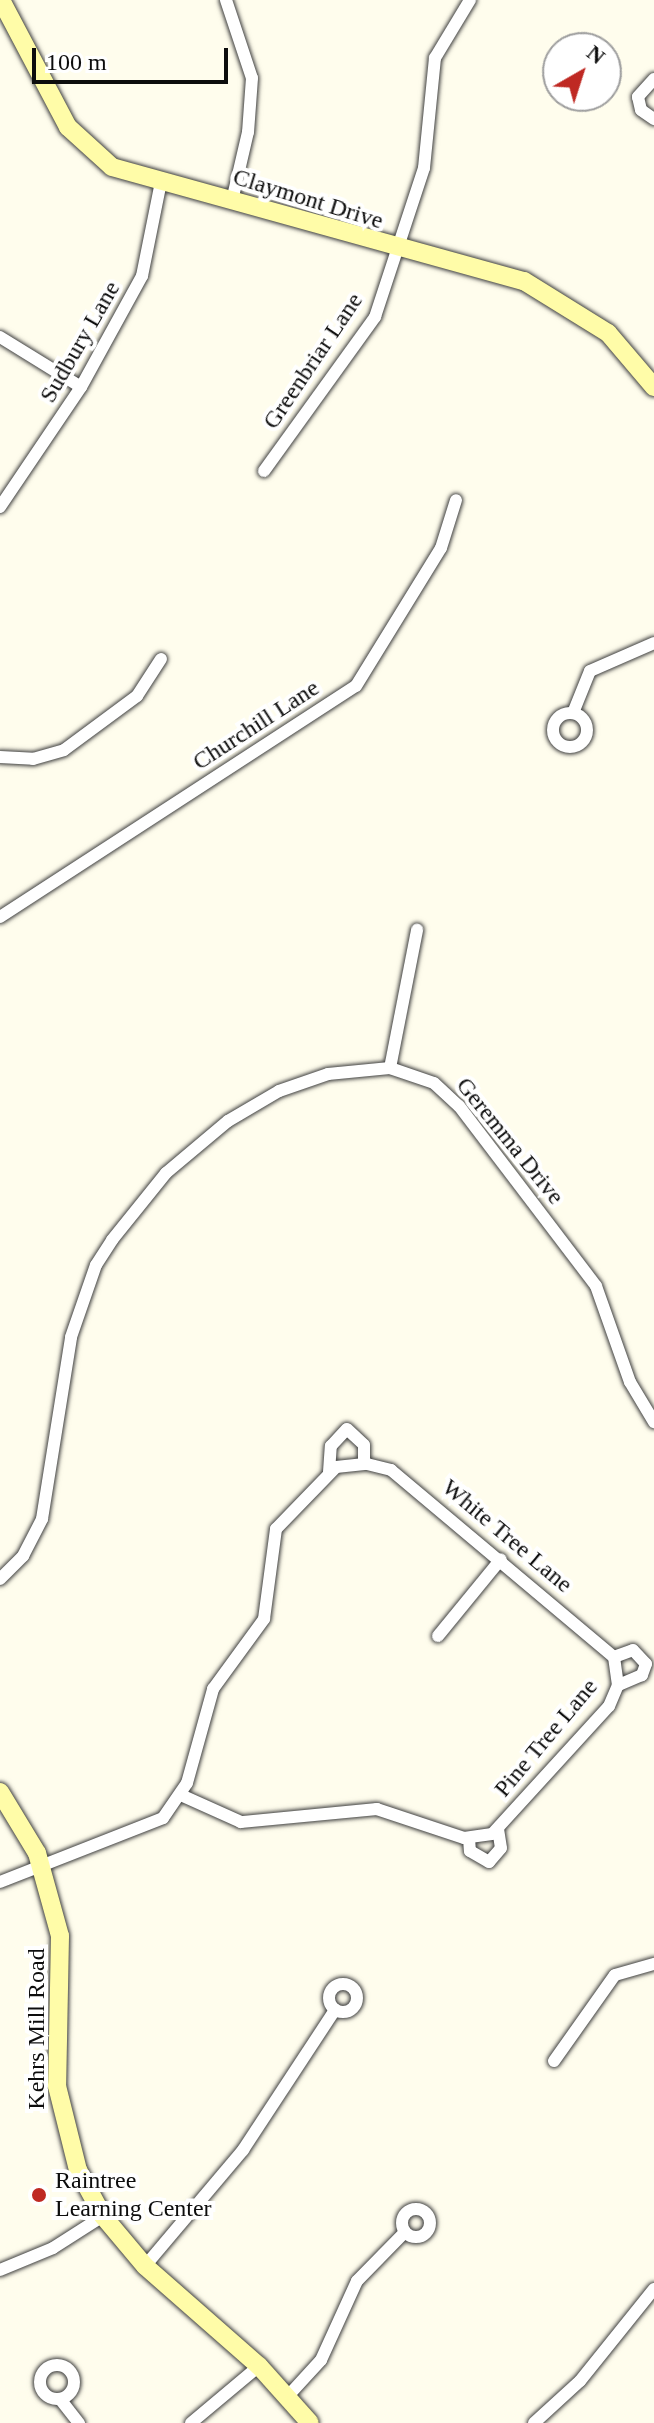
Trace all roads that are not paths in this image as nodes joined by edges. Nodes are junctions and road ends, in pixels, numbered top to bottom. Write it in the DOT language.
graph roads {
  1 [pos="226,0"];
  2 [pos="470,0"];
  3 [pos="2,8"];
  4 [pos="654,79"];
  5 [pos="654,119"];
  6 [pos="161,182"];
  7 [pos="232,201"];
  8 [pos="400,251"];
  9 [pos="0,337"];
  10 [pos="81,387"];
  11 [pos="654,387"];
  12 [pos="264,471"];
  13 [pos="456,500"];
  14 [pos="0,507"];
  15 [pos="654,643"];
  16 [pos="161,659"];
  17 [pos="573,713"];
  18 [pos="0,757"];
  19 [pos="0,917"];
  20 [pos="417,930"];
  21 [pos="390,1068"];
  22 [pos="654,1422"];
  23 [pos="364,1464"];
  24 [pos="329,1472"];
  25 [pos="501,1559"];
  26 [pos="0,1579"];
  27 [pos="438,1636"];
  28 [pos="614,1657"];
  29 [pos="618,1685"];
  30 [pos="0,1792"];
  31 [pos="181,1795"];
  32 [pos="498,1829"];
  33 [pos="469,1838"];
  34 [pos="42,1867"];
  35 [pos="0,1882"];
  36 [pos="654,1964"];
  37 [pos="335,2010"];
  38 [pos="554,2061"];
  39 [pos="103,2216"];
  40 [pos="404,2233"];
  41 [pos="145,2266"];
  42 [pos="0,2270"];
  43 [pos="654,2289"];
  44 [pos="259,2366"];
  45 [pos="288,2396"];
  46 [pos="60,2399"];
  47 [pos="79,2423"];
  48 [pos="191,2423"];
  49 [pos="310,2423"];
  50 [pos="534,2423"];
  1 -- 7 [label="street"];
  2 -- 8 [label="street, Greenbriar Lane"];
  3 -- 6 [label="street, Claymont Drive"];
  4 -- 5 [label="street"];
  6 -- 7 [label="street, Claymont Drive"];
  6 -- 10 [label="street, Sudbury Lane"];
  7 -- 8 [label="street, Claymont Drive"];
  8 -- 11 [label="street, Claymont Drive"];
  8 -- 12 [label="street, Greenbriar Lane"];
  9 -- 10 [label="street"];
  10 -- 14 [label="street, Sudbury Lane"];
  13 -- 19 [label="street, Churchill Lane"];
  15 -- 17 [label="street"];
  16 -- 18 [label="street"];
  20 -- 21 [label="street"];
  21 -- 22 [label="street, Geremma Drive"];
  21 -- 26 [label="street, Geremma Drive"];
  23 -- 24 [label="street"];
  23 -- 24 [label="street"];
  23 -- 25 [label="street, White Tree Lane"];
  24 -- 31 [label="street"];
  25 -- 27 [label="street"];
  25 -- 28 [label="street, White Tree Lane"];
  28 -- 29 [label="street, Pine Tree Lane"];
  28 -- 29 [label="street, White Tree Lane"];
  29 -- 32 [label="street, Pine Tree Lane"];
  30 -- 34 [label="street, Kehrs Mill Road"];
  31 -- 33 [label="street, Pine Tree Lane"];
  31 -- 34 [label="street"];
  32 -- 33 [label="street, Pine Tree Lane"];
  32 -- 33 [label="street, Pine Tree Lane"];
  34 -- 35 [label="street"];
  34 -- 39 [label="street, Kehrs Mill Road"];
  36 -- 38 [label="street"];
  37 -- 41 [label="street"];
  39 -- 41 [label="street, Kehrs Mill Road"];
  39 -- 42 [label="street"];
  40 -- 45 [label="street"];
  41 -- 44 [label="street, Kehrs Mill Road"];
  43 -- 50 [label="street"];
  44 -- 45 [label="street, Kehrs Mill Road"];
  44 -- 48 [label="street"];
  45 -- 49 [label="street, Kehrs Mill Road"];
  46 -- 47 [label="street"];
}
